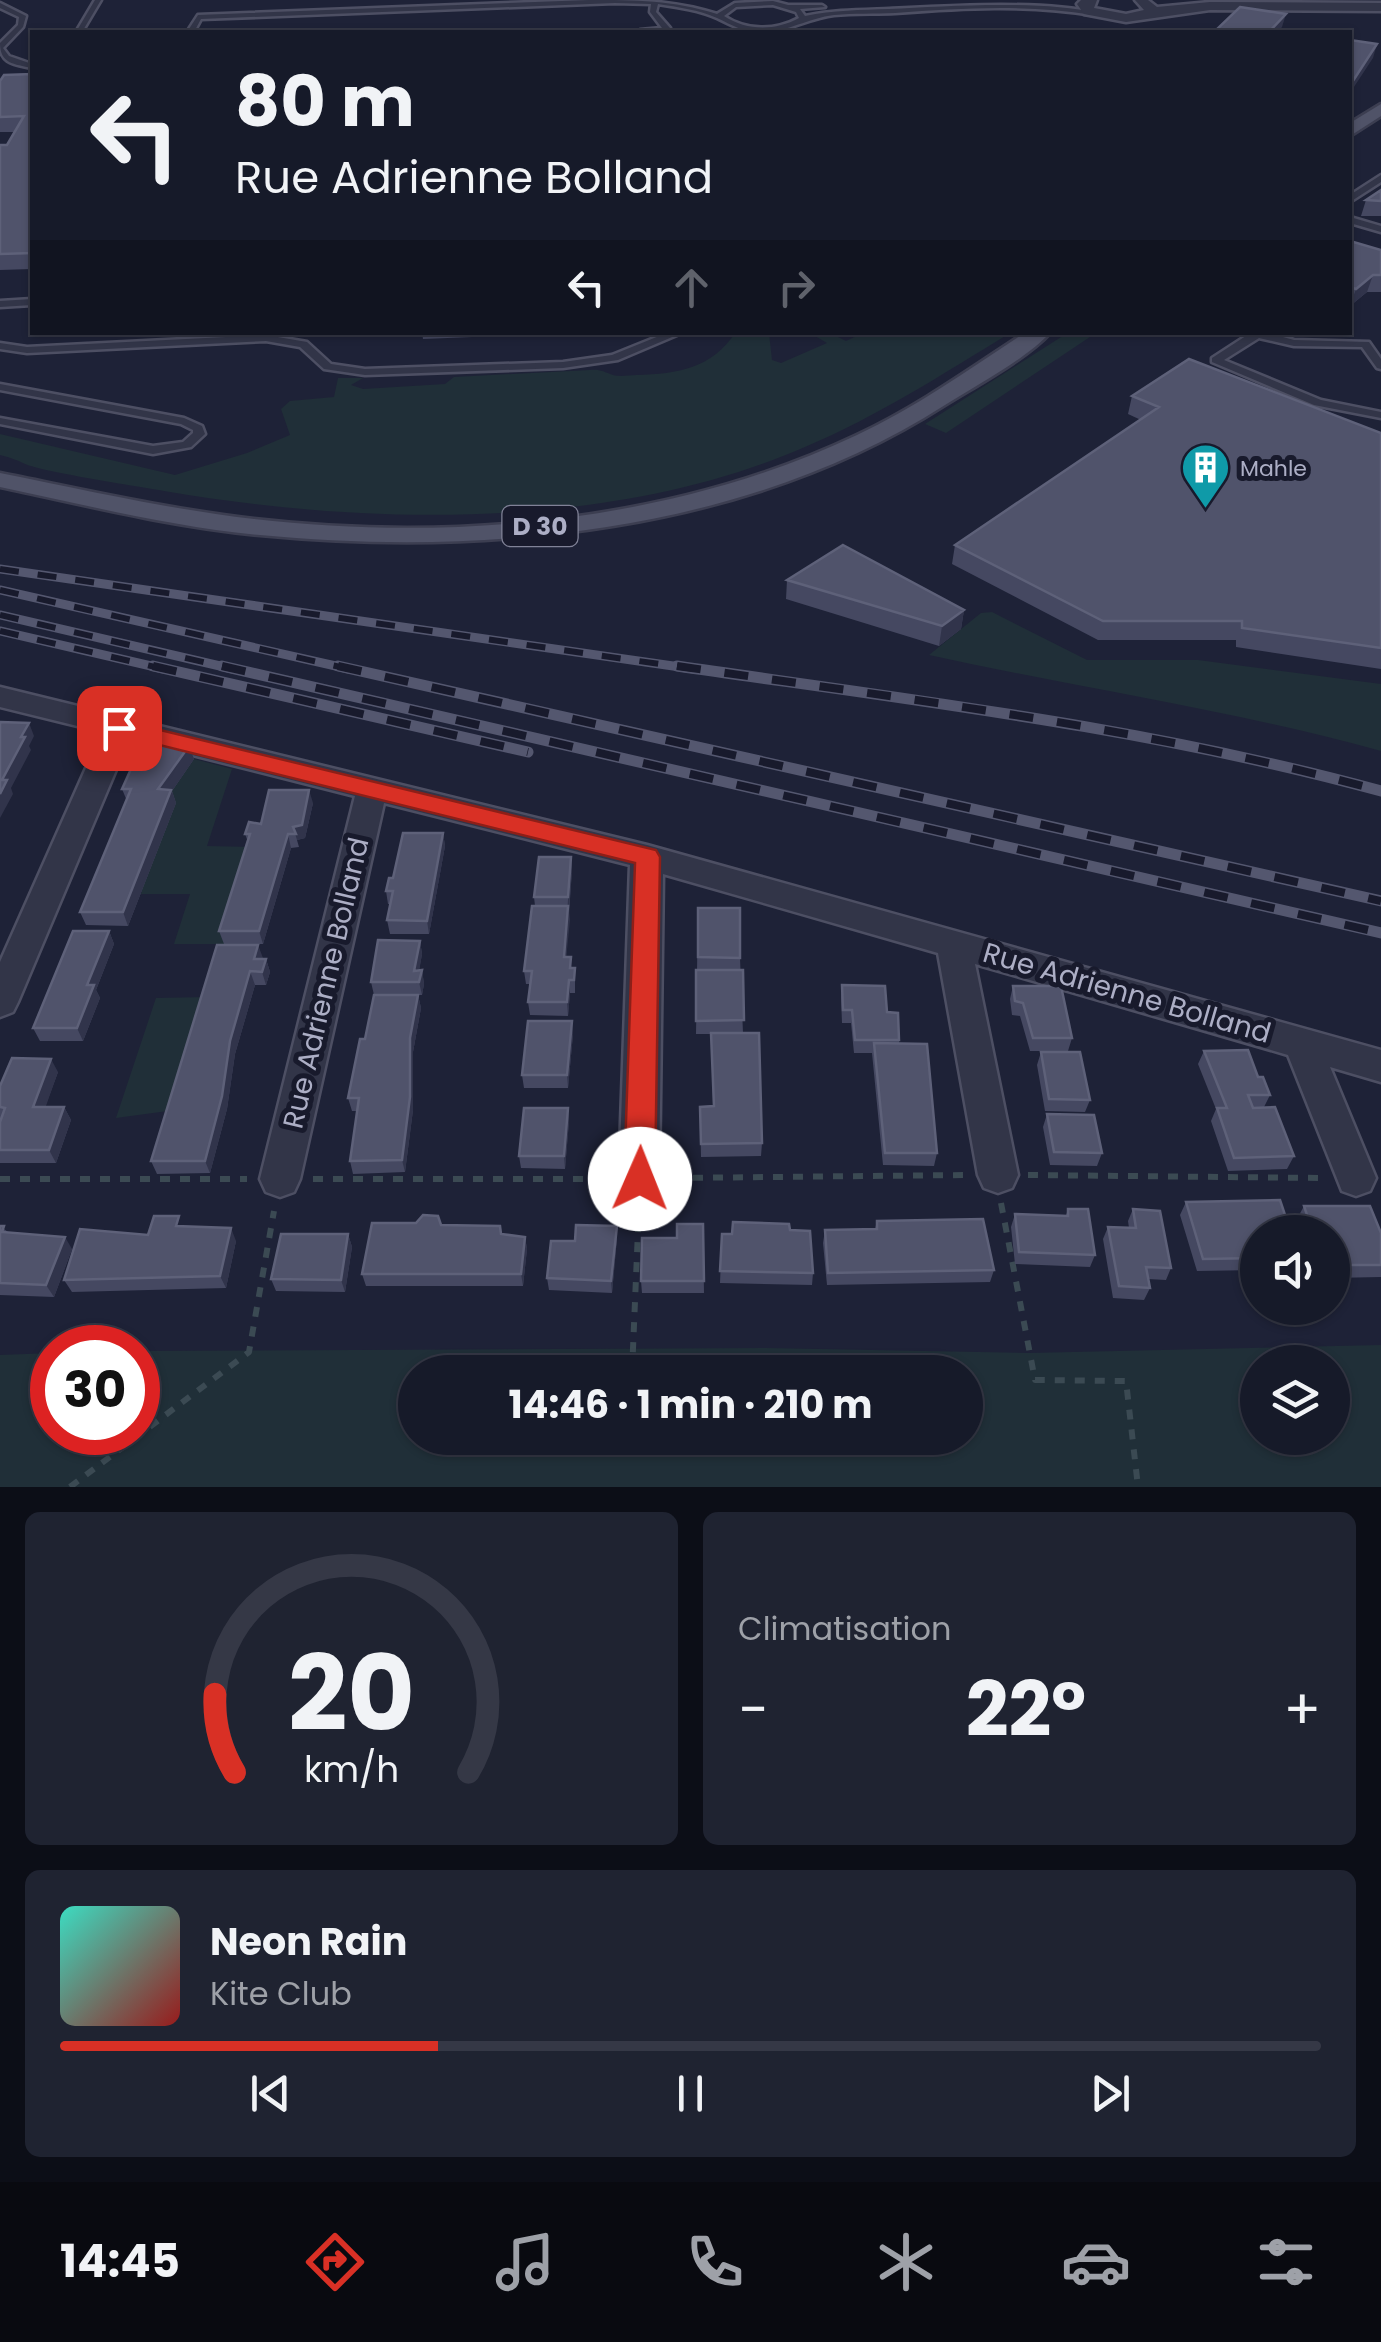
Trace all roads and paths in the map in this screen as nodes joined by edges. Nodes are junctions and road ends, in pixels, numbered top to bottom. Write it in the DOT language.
graph roads {
  1 [pos="98,0"];
  2 [pos="205,0"];
  3 [pos="678,0"];
  4 [pos="948,0"];
  5 [pos="1138,0"];
  6 [pos="761,1"];
  7 [pos="656,2"];
  8 [pos="1015,2"];
  9 [pos="870,4"];
  10 [pos="1090,4"];
  11 [pos="0,5"];
  12 [pos="735,6"];
  13 [pos="1210,6"];
  14 [pos="1381,6"];
  15 [pos="790,7"];
  16 [pos="23,16"];
  17 [pos="198,17"];
  18 [pos="720,17"];
  19 [pos="0,18"];
  20 [pos="803,19"];
  21 [pos="1147,20"];
  22 [pos="732,25"];
  23 [pos="788,26"];
  24 [pos="80,30"];
  25 [pos="192,30"];
  26 [pos="664,30"];
  27 [pos="719,30"];
  28 [pos="801,30"];
  29 [pos="0,48"];
  30 [pos="3,60"];
  31 [pos="30,67"];
  32 [pos="30,69"];
  33 [pos="19,74"];
  34 [pos="1381,109"];
  35 [pos="1352,130"];
  36 [pos="1381,178"];
  37 [pos="1352,199"];
  38 [pos="1352,221"];
  39 [pos="1381,230"];
  40 [pos="30,302"];
  41 [pos="0,304"];
  42 [pos="318,335"];
  43 [pos="644,335"];
  44 [pos="672,335"];
  45 [pos="1036,335"];
  46 [pos="1255,335"];
  47 [pos="1261,335"];
  48 [pos="653,343"];
  49 [pos="303,344"];
  50 [pos="0,346"];
  51 [pos="1381,366"];
  52 [pos="0,386"];
  53 [pos="1381,415"];
  54 [pos="0,421"];
  55 [pos="0,480"];
  56 [pos="0,697"];
  57 [pos="119,728"];
  58 [pos="372,788"];
  59 [pos="647,857"];
  60 [pos="954,944"];
  61 [pos="0,1002"];
  62 [pos="1301,1042"];
  63 [pos="1381,1066"];
  64 [pos="998,1175"];
  65 [pos="1356,1178"];
  66 [pos="0,1179"];
  67 [pos="280,1179"];
  68 [pos="640,1179"];
  69 [pos="633,1355"];
  70 [pos="70,1487"];
  71 [pos="1138,1487"];
  1 -- 24 [label="lane"];
  2 -- 17 [label="lane"];
  3 -- 12 [label="lane"];
  4 -- 9 [label="lane"];
  5 -- 13 [label="street"];
  5 -- 21 [label="street"];
  6 -- 12 [label="lane"];
  6 -- 15 [label="lane"];
  7 -- 17 [label="lane"];
  7 -- 18 [label="lane"];
  7 -- 26 [label="lane"];
  8 -- 9 [label="lane"];
  8 -- 10 [label="lane"];
  8 -- 10 [label="lane"];
  8 -- 20 [label="lane"];
  9 -- 15 [label="lane"];
  10 -- 21 [label="street"];
  11 -- 16 [label="lane"];
  12 -- 18 [label="lane"];
  13 -- 14 [label="street"];
  13 -- 21 [label="street"];
  15 -- 20 [label="lane"];
  16 -- 19 [label="lane"];
  16 -- 29 [label="lane"];
  17 -- 25 [label="lane"];
  18 -- 22 [label="lane"];
  20 -- 23 [label="lane"];
  22 -- 23 [label="lane"];
  22 -- 27 [label="lane"];
  23 -- 28 [label="lane"];
  29 -- 30 [label="lane"];
  30 -- 31 [label="lane"];
  32 -- 33 [label="lane"];
  34 -- 35 [label="main road"];
  36 -- 37 [label="lane"];
  38 -- 39 [label="lane"];
  40 -- 41 [label="lane"];
  42 -- 49 [label="lane"];
  43 -- 48 [label="lane"];
  44 -- 48 [label="lane"];
  45 -- 55 [label="main road, D 30"];
  46 -- 53 [label="lane"];
  47 -- 51 [label="lane"];
  48 -- 49 [label="lane"];
  49 -- 50 [label="lane"];
  52 -- 54 [label="lane"];
  56 -- 57 [label="street, Rue Adrienne Bolland"];
  57 -- 58 [label="street, Rue Adrienne Bolland"];
  57 -- 61 [label="street"];
  58 -- 59 [label="street, Rue Adrienne Bolland"];
  58 -- 67 [label="street, Rue Adrienne Bolland"];
  59 -- 60 [label="street, Rue Adrienne Bolland"];
  59 -- 68 [label="street"];
  60 -- 62 [label="street, Rue Adrienne Bolland"];
  60 -- 64 [label="street, Rue Adrienne Bolland"];
  62 -- 63 [label="street, Rue Adrienne Bolland"];
  62 -- 65 [label="street, Rue Adrienne Bolland"];
  64 -- 71 [label="path"];
  66 -- 67 [label="path"];
  67 -- 68 [label="path"];
  67 -- 70 [label="path"];
  68 -- 69 [label="path"];
}
